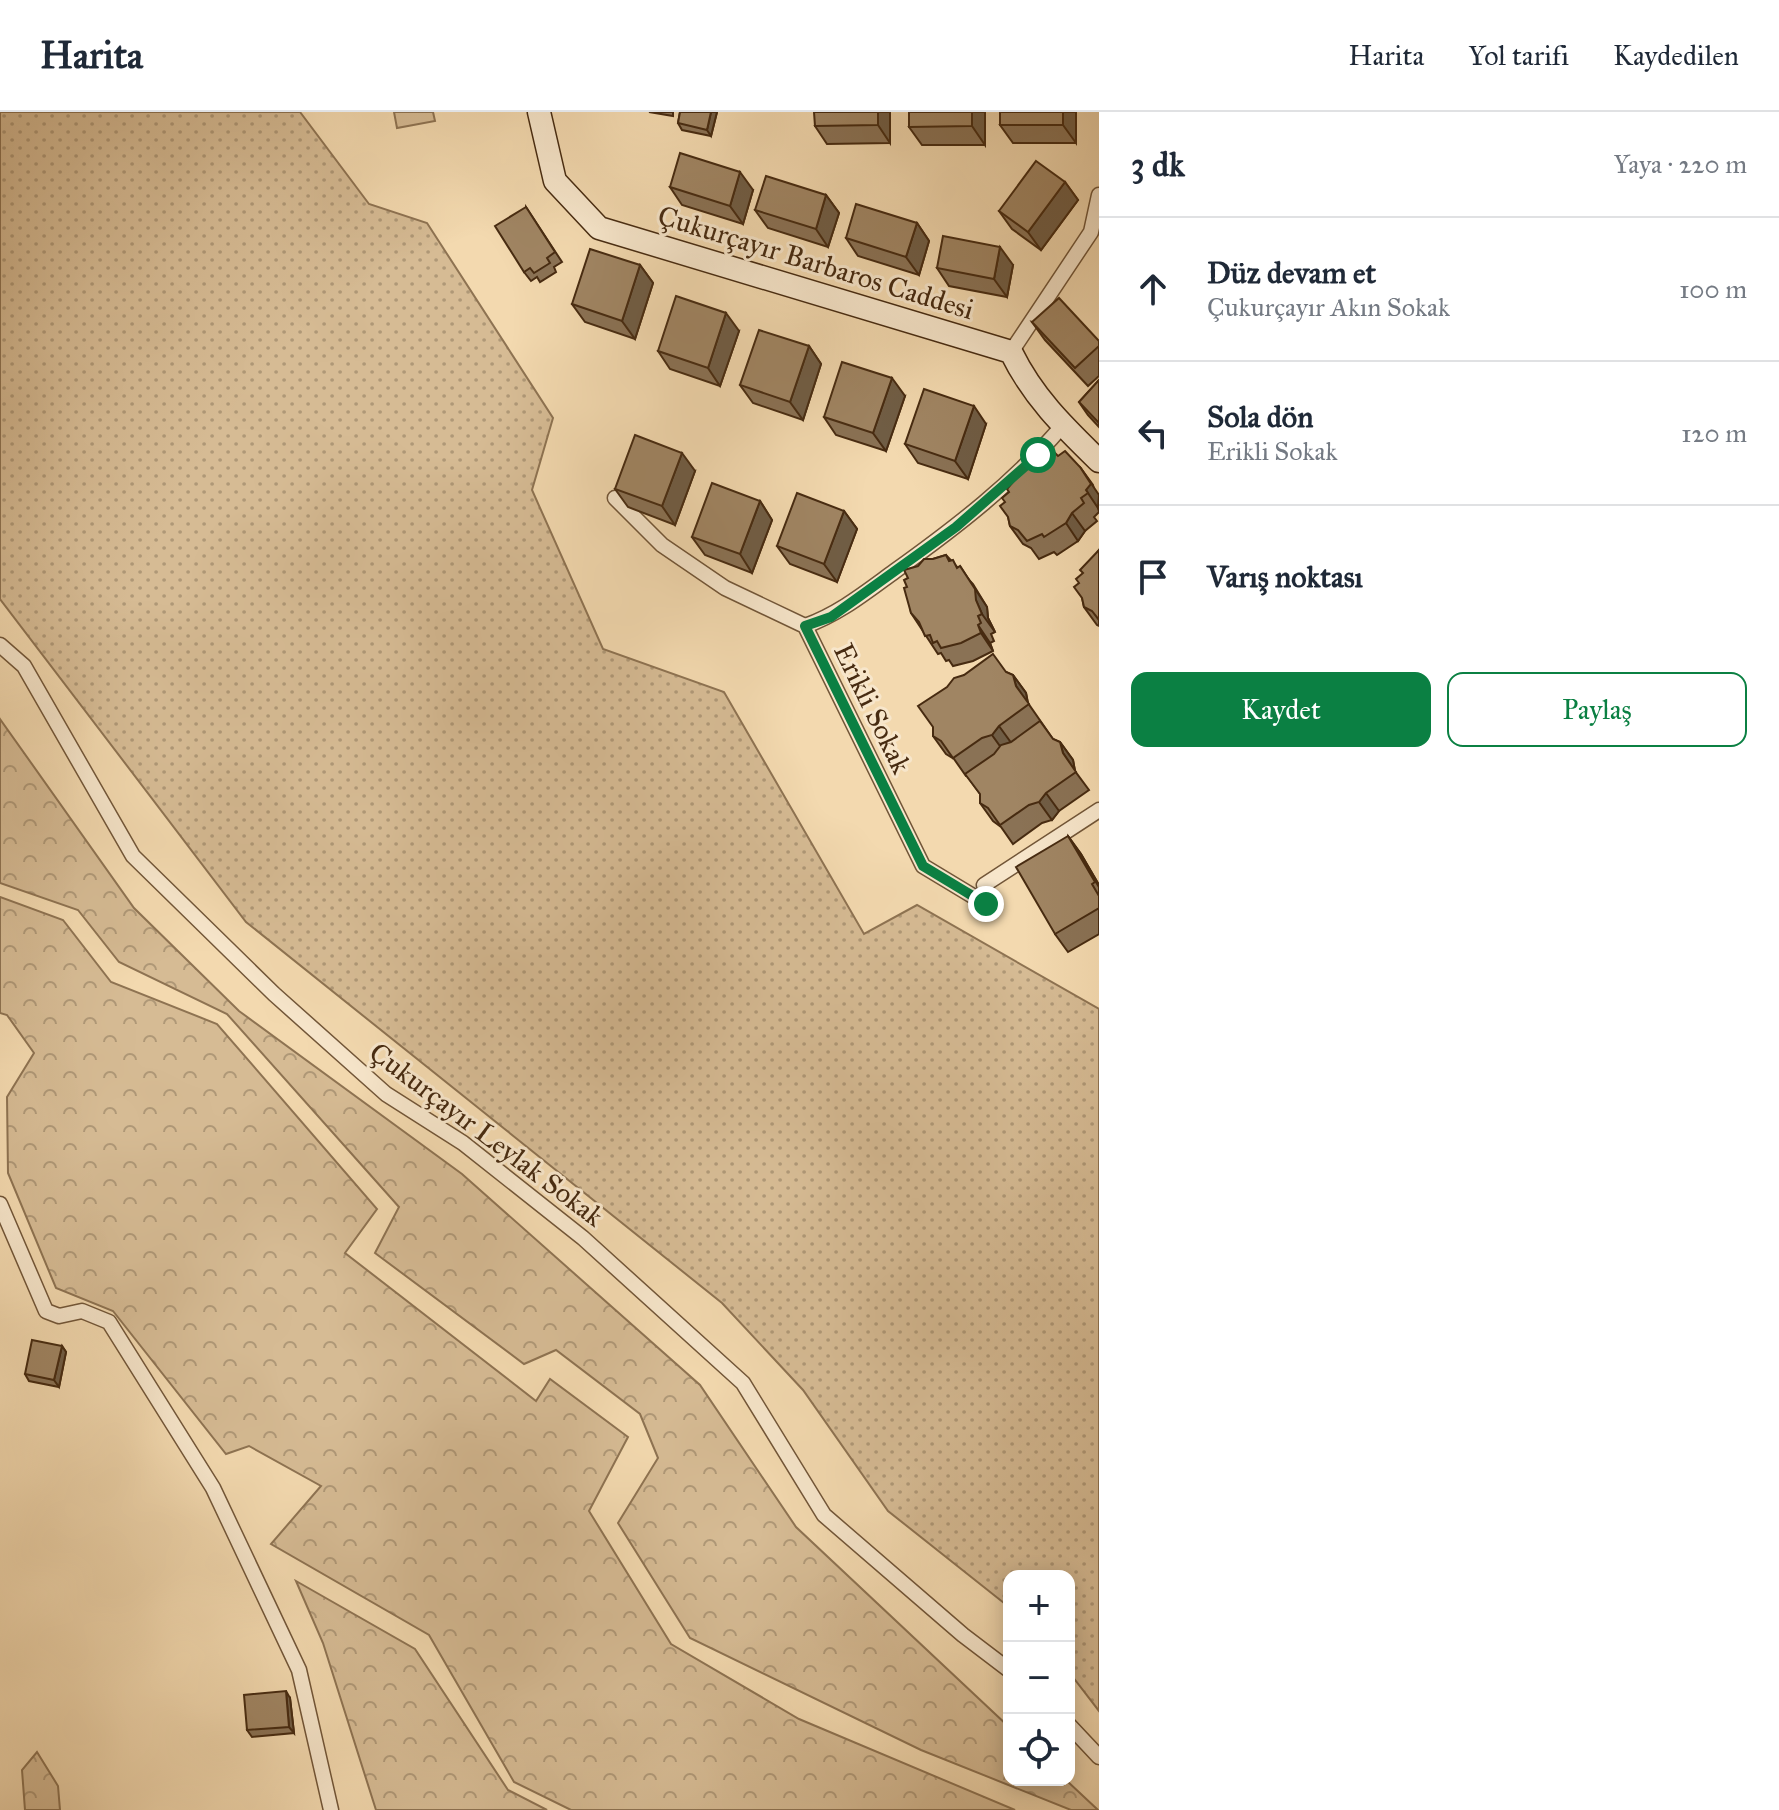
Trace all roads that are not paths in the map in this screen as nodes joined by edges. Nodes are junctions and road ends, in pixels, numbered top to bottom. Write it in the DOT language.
graph roads {
  1 [pos="539,112"];
  2 [pos="1099,195"];
  3 [pos="1011,352"];
  4 [pos="1063,425"];
  5 [pos="1099,461"];
  6 [pos="615,498"];
  7 [pos="805,626"];
  8 [pos="0,645"];
  9 [pos="1099,810"];
  10 [pos="984,885"];
  11 [pos="986,904"];
  12 [pos="0,1204"];
  13 [pos="1003,1665"];
  14 [pos="1075,1731"];
  15 [pos="1099,1757"];
  16 [pos="331,1810"];
  1 -- 3 [label="street, Çukurçayır Barbaros Caddesi"];
  2 -- 3 [label="street"];
  3 -- 4 [label="street"];
  4 -- 5 [label="street"];
  4 -- 7 [label="street"];
  6 -- 7 [label="street, Erikli Sokak"];
  7 -- 11 [label="street, Erikli Sokak"];
  8 -- 13 [label="street, Çukurçayır Leylak Sokak"];
  9 -- 10 [label="street"];
  12 -- 16 [label="street"];
  14 -- 15 [label="street"];
}
